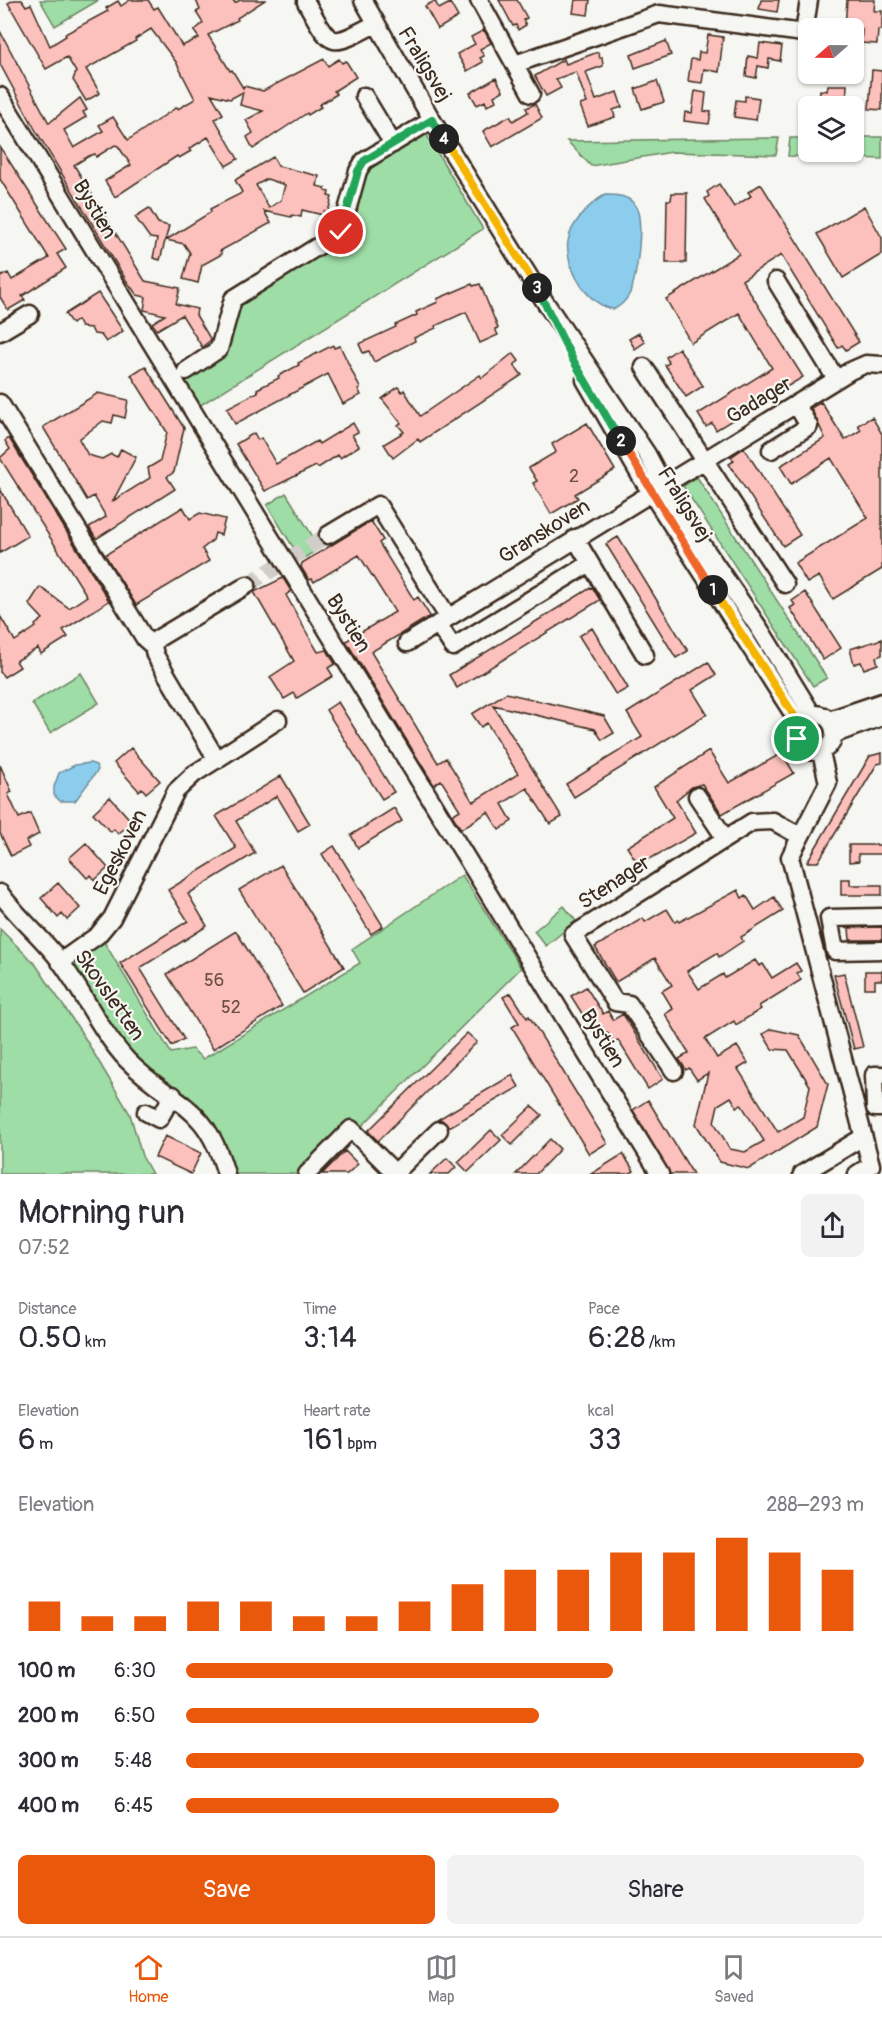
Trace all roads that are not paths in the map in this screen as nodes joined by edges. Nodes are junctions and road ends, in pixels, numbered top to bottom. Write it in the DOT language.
graph roads {
  1 [pos="363,0"];
  2 [pos="479,0"];
  3 [pos="809,0"];
  4 [pos="306,2"];
  5 [pos="375,24"];
  6 [pos="514,64"];
  7 [pos="531,94"];
  8 [pos="0,96"];
  9 [pos="364,96"];
  10 [pos="432,120"];
  11 [pos="393,144"];
  12 [pos="776,281"];
  13 [pos="30,314"];
  14 [pos="0,332"];
  15 [pos="882,364"];
  16 [pos="644,367"];
  17 [pos="186,371"];
  18 [pos="836,379"];
  19 [pos="0,403"];
  20 [pos="796,404"];
  21 [pos="771,450"];
  22 [pos="705,460"];
  23 [pos="658,488"];
  24 [pos="328,536"];
  25 [pos="575,538"];
  26 [pos="590,563"];
  27 [pos="785,584"];
  28 [pos="247,585"];
  29 [pos="443,620"];
  30 [pos="408,643"];
  31 [pos="153,646"];
  32 [pos="645,655"];
  33 [pos="882,702"];
  34 [pos="882,717"];
  35 [pos="805,718"];
  36 [pos="278,720"];
  37 [pos="832,727"];
  38 [pos="821,752"];
  39 [pos="217,760"];
  40 [pos="696,796"];
  41 [pos="800,836"];
  42 [pos="725,838"];
  43 [pos="0,893"];
  44 [pos="882,917"];
  45 [pos="830,935"];
  46 [pos="811,938"];
  47 [pos="882,950"];
  48 [pos="60,962"];
  49 [pos="674,1071"];
  50 [pos="878,1082"];
  51 [pos="852,1091"];
  52 [pos="173,1095"];
  53 [pos="882,1108"];
  54 [pos="158,1119"];
  55 [pos="439,1130"];
  56 [pos="863,1137"];
  57 [pos="226,1174"];
  58 [pos="307,1174"];
  59 [pos="660,1174"];
  60 [pos="802,1174"];
  61 [pos="857,1174"];
  1 -- 5 [label="street, Fraligsvej"];
  2 -- 6 [label="street"];
  3 -- 6 [label="street"];
  4 -- 5 [label="street"];
  5 -- 10 [label="street, Fraligsvej"];
  6 -- 7 [label="street"];
  8 -- 59 [label="street, Bystien"];
  9 -- 11 [label="street"];
  10 -- 11 [label="street"];
  10 -- 23 [label="street, Fraligsvej"];
  11 -- 17 [label="street"];
  12 -- 18 [label="street"];
  13 -- 14 [label="street"];
  15 -- 18 [label="street, Gadager"];
  16 -- 22 [label="street"];
  18 -- 20 [label="street, Gadager"];
  19 -- 31 [label="street"];
  20 -- 21 [label="street"];
  20 -- 22 [label="street, Gadager"];
  22 -- 23 [label="street, Gadager"];
  22 -- 27 [label="street"];
  23 -- 25 [label="street, Granskoven"];
  23 -- 35 [label="street, Fraligsvej"];
  24 -- 29 [label="street"];
  25 -- 26 [label="street"];
  25 -- 29 [label="street, Granskoven"];
  26 -- 29 [label="street"];
  26 -- 32 [label="street"];
  28 -- 31 [label="street"];
  29 -- 30 [label="street, Granskoven"];
  31 -- 39 [label="street"];
  33 -- 37 [label="street"];
  34 -- 37 [label="street"];
  35 -- 37 [label="street"];
  35 -- 38 [label="street"];
  36 -- 39 [label="street, Egeskoven"];
  37 -- 38 [label="street"];
  38 -- 41 [label="street"];
  39 -- 48 [label="street, Egeskoven"];
  40 -- 42 [label="street"];
  41 -- 42 [label="street, Stenager"];
  41 -- 46 [label="street"];
  42 -- 49 [label="street, Stenager"];
  43 -- 48 [label="street, Skovsletten"];
  44 -- 45 [label="street"];
  45 -- 46 [label="street"];
  45 -- 47 [label="street"];
  46 -- 51 [label="street"];
  48 -- 52 [label="street, Skovsletten"];
  50 -- 51 [label="street"];
  50 -- 53 [label="street"];
  51 -- 56 [label="street"];
  52 -- 54 [label="street"];
  52 -- 57 [label="street, Skovsletten"];
  55 -- 58 [label="street"];
  56 -- 60 [label="street"];
  56 -- 61 [label="street"];
}
